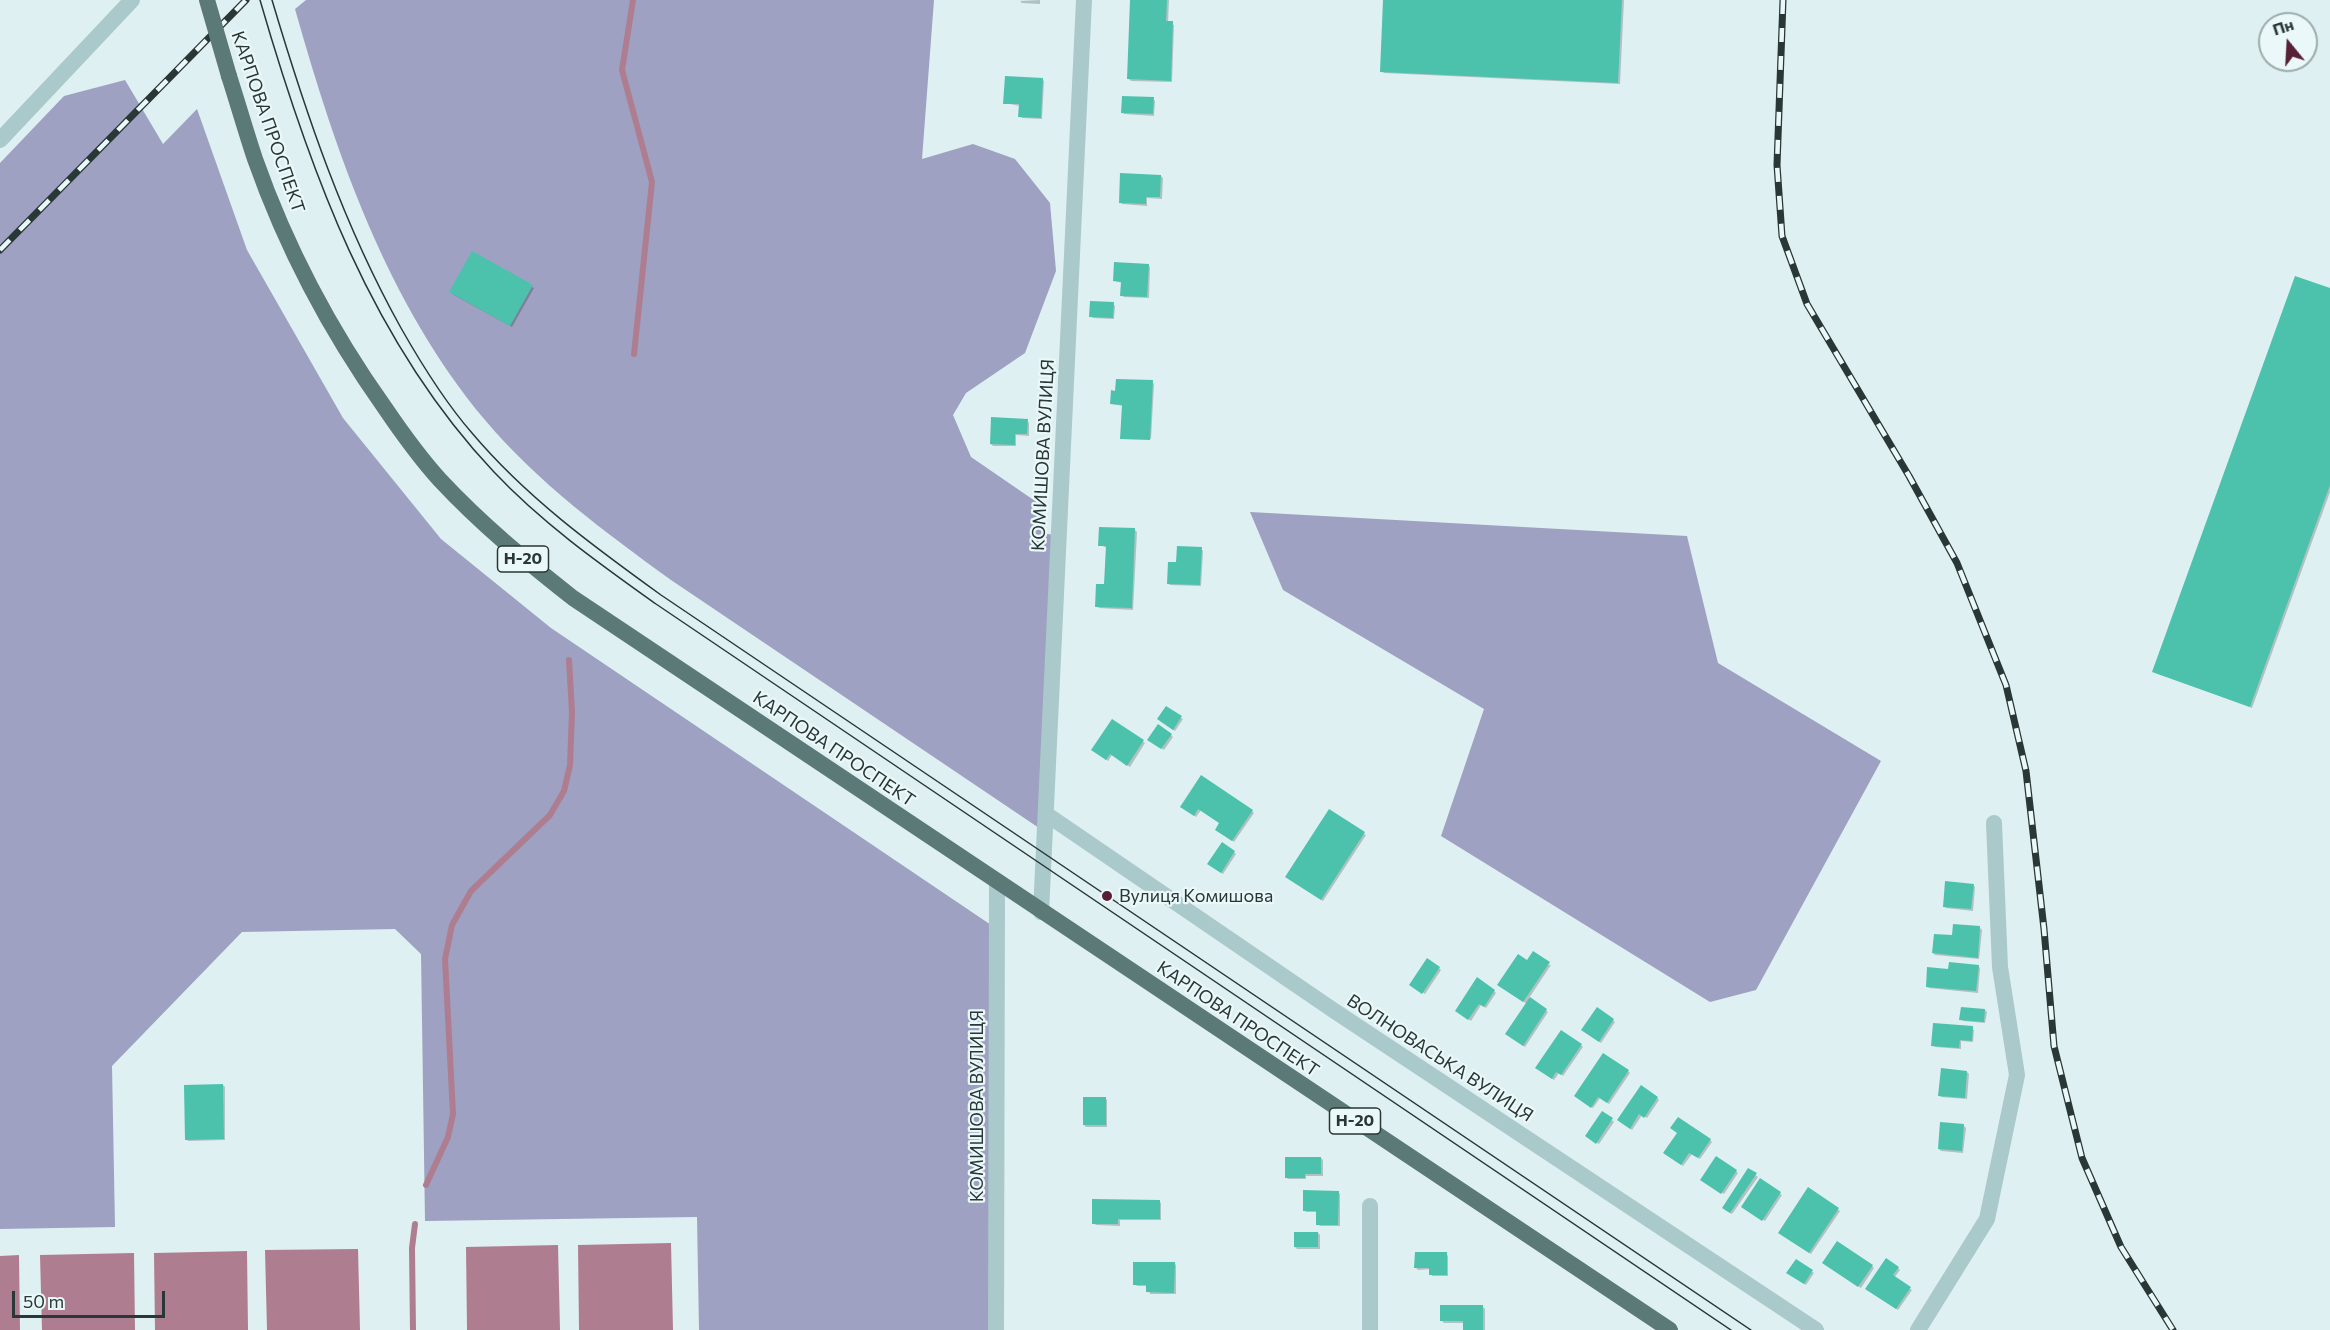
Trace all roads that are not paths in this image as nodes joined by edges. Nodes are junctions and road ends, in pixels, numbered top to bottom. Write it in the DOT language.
graph roads {
  1 [pos="132,0"];
  2 [pos="207,0"];
  3 [pos="1084,0"];
  4 [pos="0,140"];
  5 [pos="1046,814"];
  6 [pos="1994,823"];
  7 [pos="997,883"];
  8 [pos="1041,912"];
  9 [pos="1370,1206"];
  10 [pos="996,1330"];
  11 [pos="1008,1330"];
  12 [pos="1370,1330"];
  13 [pos="1670,1330"];
  14 [pos="1816,1330"];
  15 [pos="1918,1330"];
  1 -- 4 [label="street"];
  2 -- 7 [label="main road, КАРПОВА ПРОСПЕКТ / Н-20, bridge"];
  3 -- 5 [label="street, КОМИШОВА ВУЛИЦЯ"];
  5 -- 8 [label="street, КОМИШОВА ВУЛИЦЯ"];
  5 -- 14 [label="street, ВОЛНОВАСЬКА ВУЛИЦЯ"];
  6 -- 15 [label="street"];
  7 -- 8 [label="main road, КАРПОВА ПРОСПЕКТ / Н-20"];
  7 -- 10 [label="street, КОМИШОВА ВУЛИЦЯ"];
  8 -- 13 [label="main road, КАРПОВА ПРОСПЕКТ / Н-20"];
  9 -- 12 [label="street"];
  10 -- 11 [label="street"];
}
